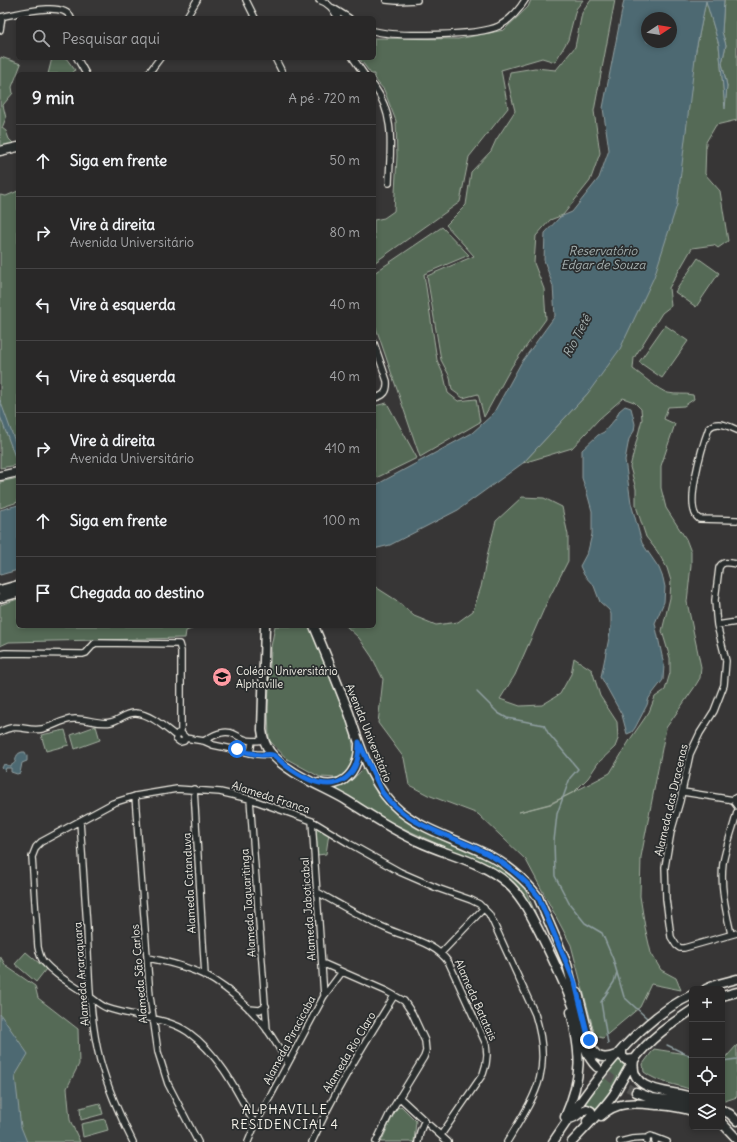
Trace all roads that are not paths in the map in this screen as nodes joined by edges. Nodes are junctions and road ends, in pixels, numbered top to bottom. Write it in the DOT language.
graph roads {
  1 [pos="197,0"];
  2 [pos="246,0"];
  3 [pos="319,0"];
  4 [pos="386,0"];
  5 [pos="417,0"];
  6 [pos="525,0"];
  7 [pos="332,8"];
  8 [pos="70,16"];
  9 [pos="187,16"];
  10 [pos="254,16"];
  11 [pos="337,16"];
  12 [pos="346,16"];
  13 [pos="1,17"];
  14 [pos="0,30"];
  15 [pos="376,31"];
  16 [pos="78,60"];
  17 [pos="158,60"];
  18 [pos="276,60"];
  19 [pos="354,60"];
  20 [pos="85,72"];
  21 [pos="150,72"];
  22 [pos="282,72"];
  23 [pos="363,72"];
  24 [pos="376,89"];
  25 [pos="16,148"];
  26 [pos="0,152"];
  27 [pos="389,183"];
  28 [pos="376,348"];
  29 [pos="376,397"];
  30 [pos="737,430"];
  31 [pos="16,472"];
  32 [pos="0,476"];
  33 [pos="737,520"];
  34 [pos="737,564"];
  35 [pos="16,586"];
  36 [pos="0,590"];
  37 [pos="16,594"];
  38 [pos="0,598"];
  39 [pos="737,622"];
  40 [pos="717,625"];
  41 [pos="264,628"];
  42 [pos="315,628"];
  43 [pos="0,654"];
  44 [pos="0,732"];
  45 [pos="179,734"];
  46 [pos="263,740"];
  47 [pos="204,741"];
  48 [pos="252,741"];
  49 [pos="359,742"];
  50 [pos="250,753"];
  51 [pos="273,755"];
  52 [pos="314,782"];
  53 [pos="194,789"];
  54 [pos="683,792"];
  55 [pos="135,796"];
  56 [pos="250,799"];
  57 [pos="736,801"];
  58 [pos="737,812"];
  59 [pos="80,821"];
  60 [pos="312,821"];
  61 [pos="317,892"];
  62 [pos="484,908"];
  63 [pos="734,933"];
  64 [pos="441,952"];
  65 [pos="148,958"];
  66 [pos="553,960"];
  67 [pos="322,963"];
  68 [pos="567,964"];
  69 [pos="342,972"];
  70 [pos="205,976"];
  71 [pos="737,979"];
  72 [pos="713,986"];
  73 [pos="737,992"];
  74 [pos="725,995"];
  75 [pos="324,996"];
  76 [pos="394,996"];
  77 [pos="90,997"];
  78 [pos="689,997"];
  79 [pos="266,1006"];
  80 [pos="249,1009"];
  81 [pos="689,1012"];
  82 [pos="152,1020"];
  83 [pos="580,1024"];
  84 [pos="267,1030"];
  85 [pos="620,1052"];
  86 [pos="634,1059"];
  87 [pos="288,1062"];
  88 [pos="599,1070"];
  89 [pos="636,1092"];
  90 [pos="399,1097"];
  91 [pos="689,1102"];
  92 [pos="689,1103"];
  93 [pos="689,1105"];
  94 [pos="725,1112"];
  95 [pos="568,1119"];
  96 [pos="725,1120"];
  97 [pos="737,1121"];
  98 [pos="591,1122"];
  99 [pos="426,1123"];
  100 [pos="255,1125"];
  101 [pos="725,1126"];
  102 [pos="722,1130"];
  103 [pos="737,1130"];
  104 [pos="559,1134"];
  105 [pos="441,1135"];
  106 [pos="737,1139"];
  107 [pos="647,1140"];
  108 [pos="655,1140"];
  109 [pos="133,1142"];
  110 [pos="198,1142"];
  111 [pos="248,1142"];
  112 [pos="312,1142"];
  113 [pos="376,1142"];
  114 [pos="418,1142"];
  115 [pos="448,1142"];
  116 [pos="507,1142"];
  117 [pos="553,1142"];
  118 [pos="571,1142"];
  119 [pos="620,1142"];
  120 [pos="667,1142"];
  121 [pos="733,1142"];
  1 -- 9 [label="street"];
  2 -- 10 [label="street"];
  3 -- 7 [label="street"];
  4 -- 5 [label="street"];
  6 -- 15 [label="street"];
  7 -- 11 [label="street"];
  7 -- 12 [label="street"];
  8 -- 13 [label="street"];
  13 -- 14 [label="street"];
  16 -- 20 [label="street"];
  17 -- 21 [label="street"];
  18 -- 22 [label="street"];
  19 -- 23 [label="street"];
  24 -- 27 [label="street"];
  25 -- 26 [label="main road"];
  28 -- 29 [label="street"];
  30 -- 33 [label="street"];
  31 -- 32 [label="main road"];
  34 -- 40 [label="street, Alameda das Dracenas"];
  35 -- 36 [label="main road"];
  37 -- 38 [label="main road"];
  39 -- 40 [label="street"];
  40 -- 54 [label="street, Alameda das Dracenas"];
  41 -- 46 [label="main road"];
  42 -- 49 [label="main road, Avenida Universitário"];
  43 -- 45 [label="street"];
  44 -- 45 [label="street"];
  45 -- 47 [label="street"];
  46 -- 48 [label="street"];
  46 -- 51 [label="main road, Avenida Universitário"];
  47 -- 48 [label="street"];
  47 -- 50 [label="street"];
  48 -- 50 [label="street"];
  49 -- 52 [label="main road"];
  49 -- 68 [label="main road, Avenida Universitário"];
  50 -- 51 [label="street"];
  51 -- 52 [label="main road, Avenida Universitário"];
  52 -- 66 [label="main road, Avenida Universitário"];
  53 -- 55 [label="street, Alameda Franca"];
  53 -- 56 [label="street, Alameda Franca"];
  53 -- 70 [label="street, Alameda Catanduva"];
  54 -- 57 [label="street"];
  54 -- 63 [label="street, Alameda das Dracenas"];
  55 -- 59 [label="street, Alameda Franca"];
  55 -- 65 [label="street, Alameda São Carlos"];
  56 -- 60 [label="street, Alameda Franca"];
  56 -- 79 [label="street, Alameda Taquaritinga"];
  58 -- 63 [label="street"];
  59 -- 77 [label="street, Alameda Araraquara"];
  59 -- 77 [label="street, Alameda Franca"];
  60 -- 61 [label="street, Alameda Jaboticabal"];
  60 -- 62 [label="street, Alameda Franca"];
  61 -- 64 [label="street, Alameda Batatais"];
  61 -- 67 [label="street, Alameda Jaboticabal"];
  62 -- 64 [label="street"];
  62 -- 116 [label="street, Alameda Franca"];
  64 -- 105 [label="street, Alameda Batatais"];
  65 -- 70 [label="street"];
  65 -- 82 [label="street, Alameda São Carlos"];
  66 -- 83 [label="main road, Avenida Universitário"];
  66 -- 104 [label="main road"];
  67 -- 69 [label="street"];
  67 -- 75 [label="street, Alameda Jaboticabal"];
  68 -- 83 [label="main road, Avenida Universitário"];
  68 -- 85 [label="main road"];
  69 -- 75 [label="street, Alameda Piracicaba"];
  69 -- 76 [label="street"];
  70 -- 80 [label="street"];
  71 -- 72 [label="main road"];
  73 -- 74 [label="main road"];
  75 -- 87 [label="street, Alameda Piracicaba"];
  76 -- 90 [label="street"];
  76 -- 112 [label="street, Alameda Rio Claro"];
  77 -- 82 [label="street, Alameda Franca"];
  77 -- 109 [label="street, Alameda Araraquara"];
  78 -- 85 [label="main road"];
  79 -- 80 [label="street"];
  79 -- 84 [label="street, Alameda Taquaritinga"];
  80 -- 84 [label="street"];
  81 -- 86 [label="main road"];
  82 -- 100 [label="street, Alameda Franca"];
  82 -- 110 [label="street, Alameda São Carlos"];
  83 -- 88 [label="main road, Avenida Universitário"];
  84 -- 87 [label="street"];
  85 -- 86 [label="main road"];
  85 -- 88 [label="main road"];
  86 -- 91 [label="main road"];
  86 -- 98 [label="main road"];
  87 -- 100 [label="street, Alameda Piracicaba"];
  88 -- 95 [label="main road"];
  89 -- 92 [label="main road"];
  90 -- 99 [label="street"];
  90 -- 113 [label="street"];
  93 -- 98 [label="main road"];
  94 -- 97 [label="main road"];
  95 -- 104 [label="main road"];
  95 -- 118 [label="main road"];
  96 -- 103 [label="main road"];
  98 -- 118 [label="main road"];
  99 -- 105 [label="street"];
  99 -- 114 [label="street"];
  100 -- 111 [label="street, Alameda Piracicaba"];
  101 -- 106 [label="main road"];
  102 -- 121 [label="main road"];
  104 -- 117 [label="main road"];
  105 -- 115 [label="street"];
  107 -- 108 [label="street"];
  107 -- 119 [label="street"];
  108 -- 120 [label="street"];
}
